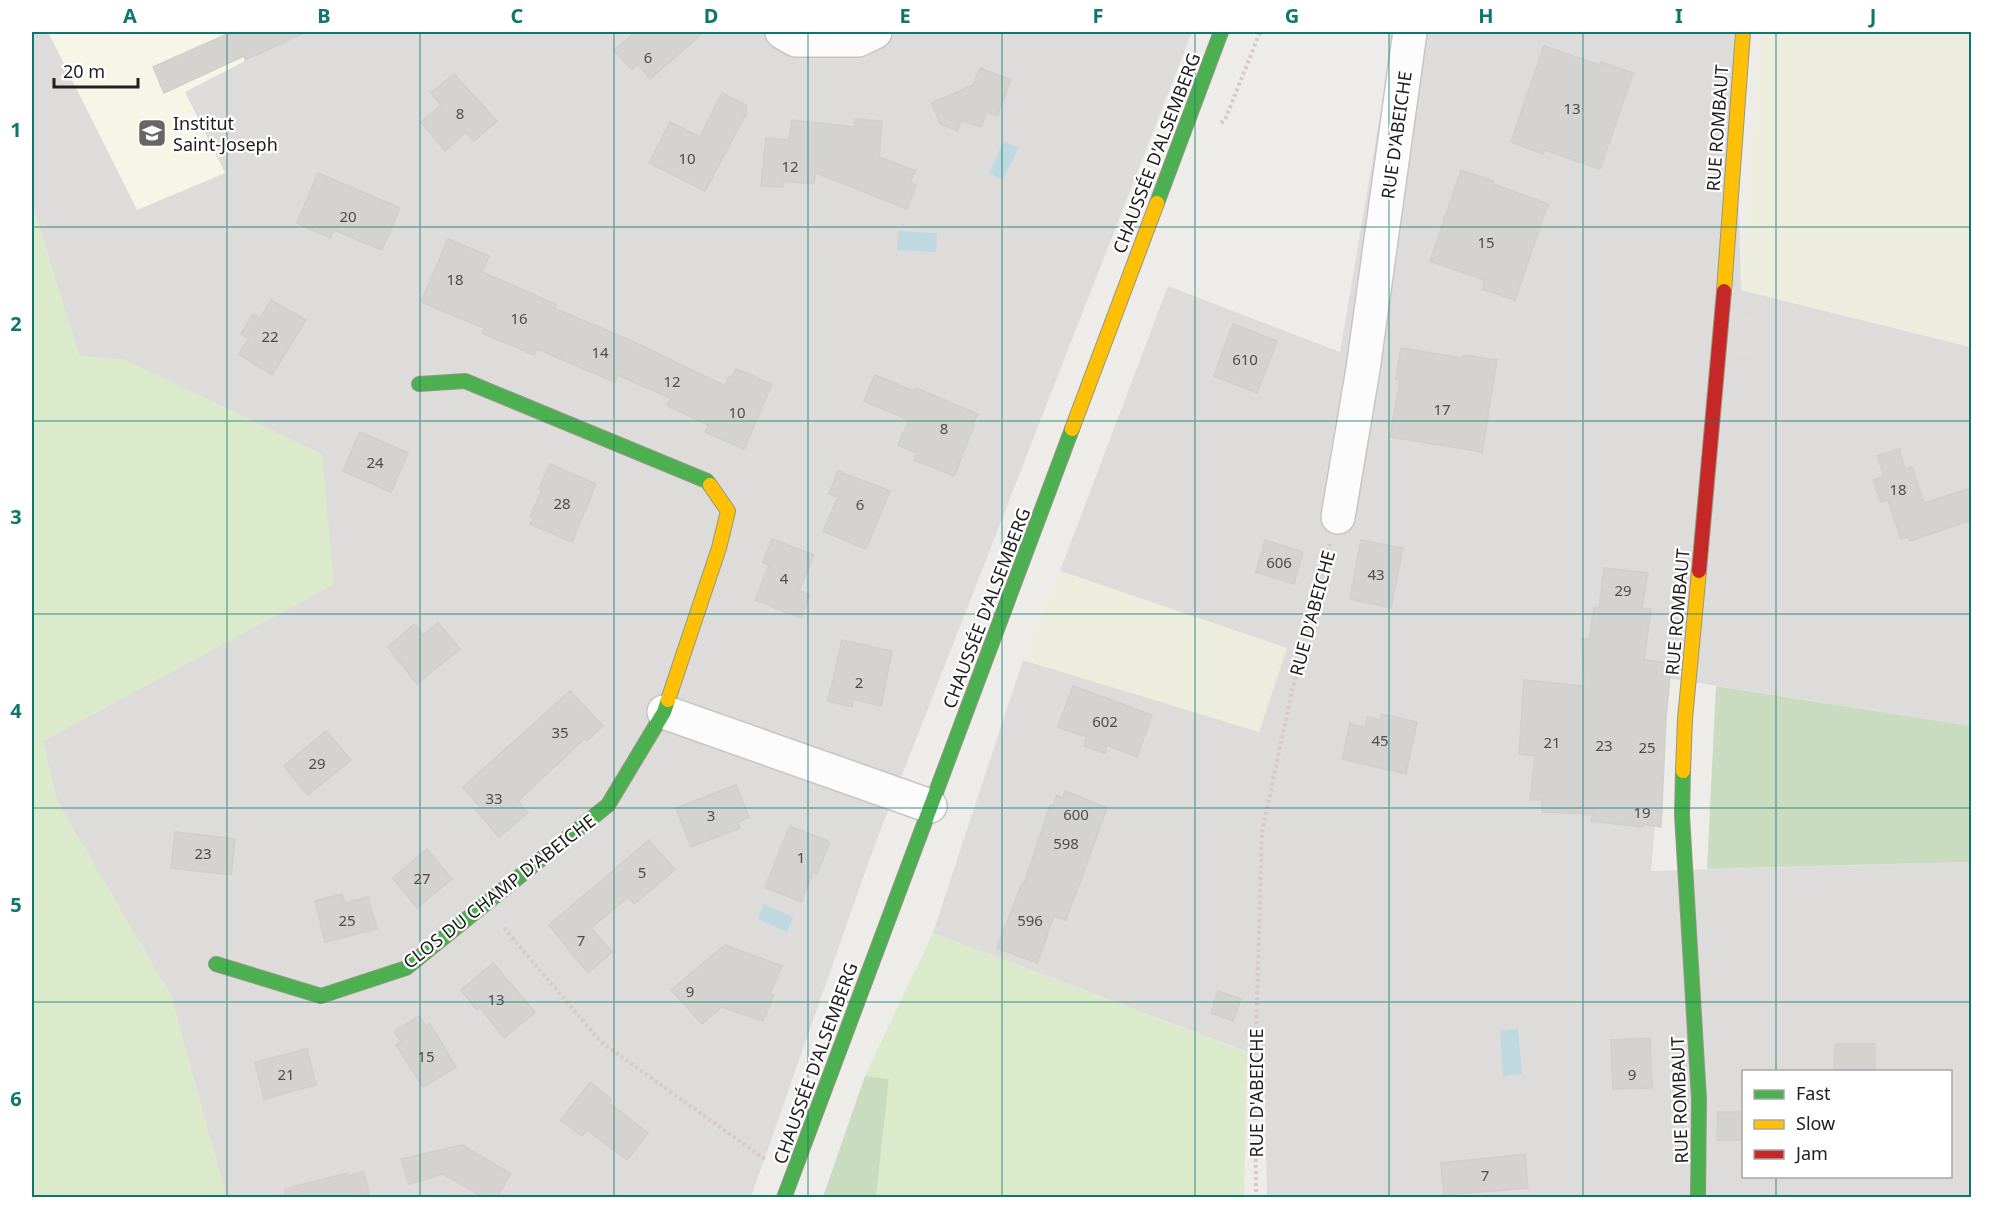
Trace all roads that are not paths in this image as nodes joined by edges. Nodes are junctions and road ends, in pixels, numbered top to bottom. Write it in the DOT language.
graph roads {
  1 [pos="782,32"];
  2 [pos="874,32"];
  3 [pos="1221,32"];
  4 [pos="1410,32"];
  5 [pos="1743,32"];
  6 [pos="419,384"];
  7 [pos="1338,517"];
  8 [pos="664,712"];
  9 [pos="930,806"];
  10 [pos="216,964"];
  11 [pos="784,1197"];
  12 [pos="1698,1197"];
  1 -- 2 [label="street"];
  3 -- 9 [label="street, CHAUSSÉE D'ALSEMBERG"];
  4 -- 7 [label="street, RUE D'ABEICHE"];
  5 -- 12 [label="street, RUE ROMBAUT"];
  6 -- 8 [label="street, CLOS DU CHAMP D'ABEICHE"];
  8 -- 9 [label="street"];
  8 -- 10 [label="street, CLOS DU CHAMP D'ABEICHE"];
  9 -- 11 [label="street, CHAUSSÉE D'ALSEMBERG"];
}
